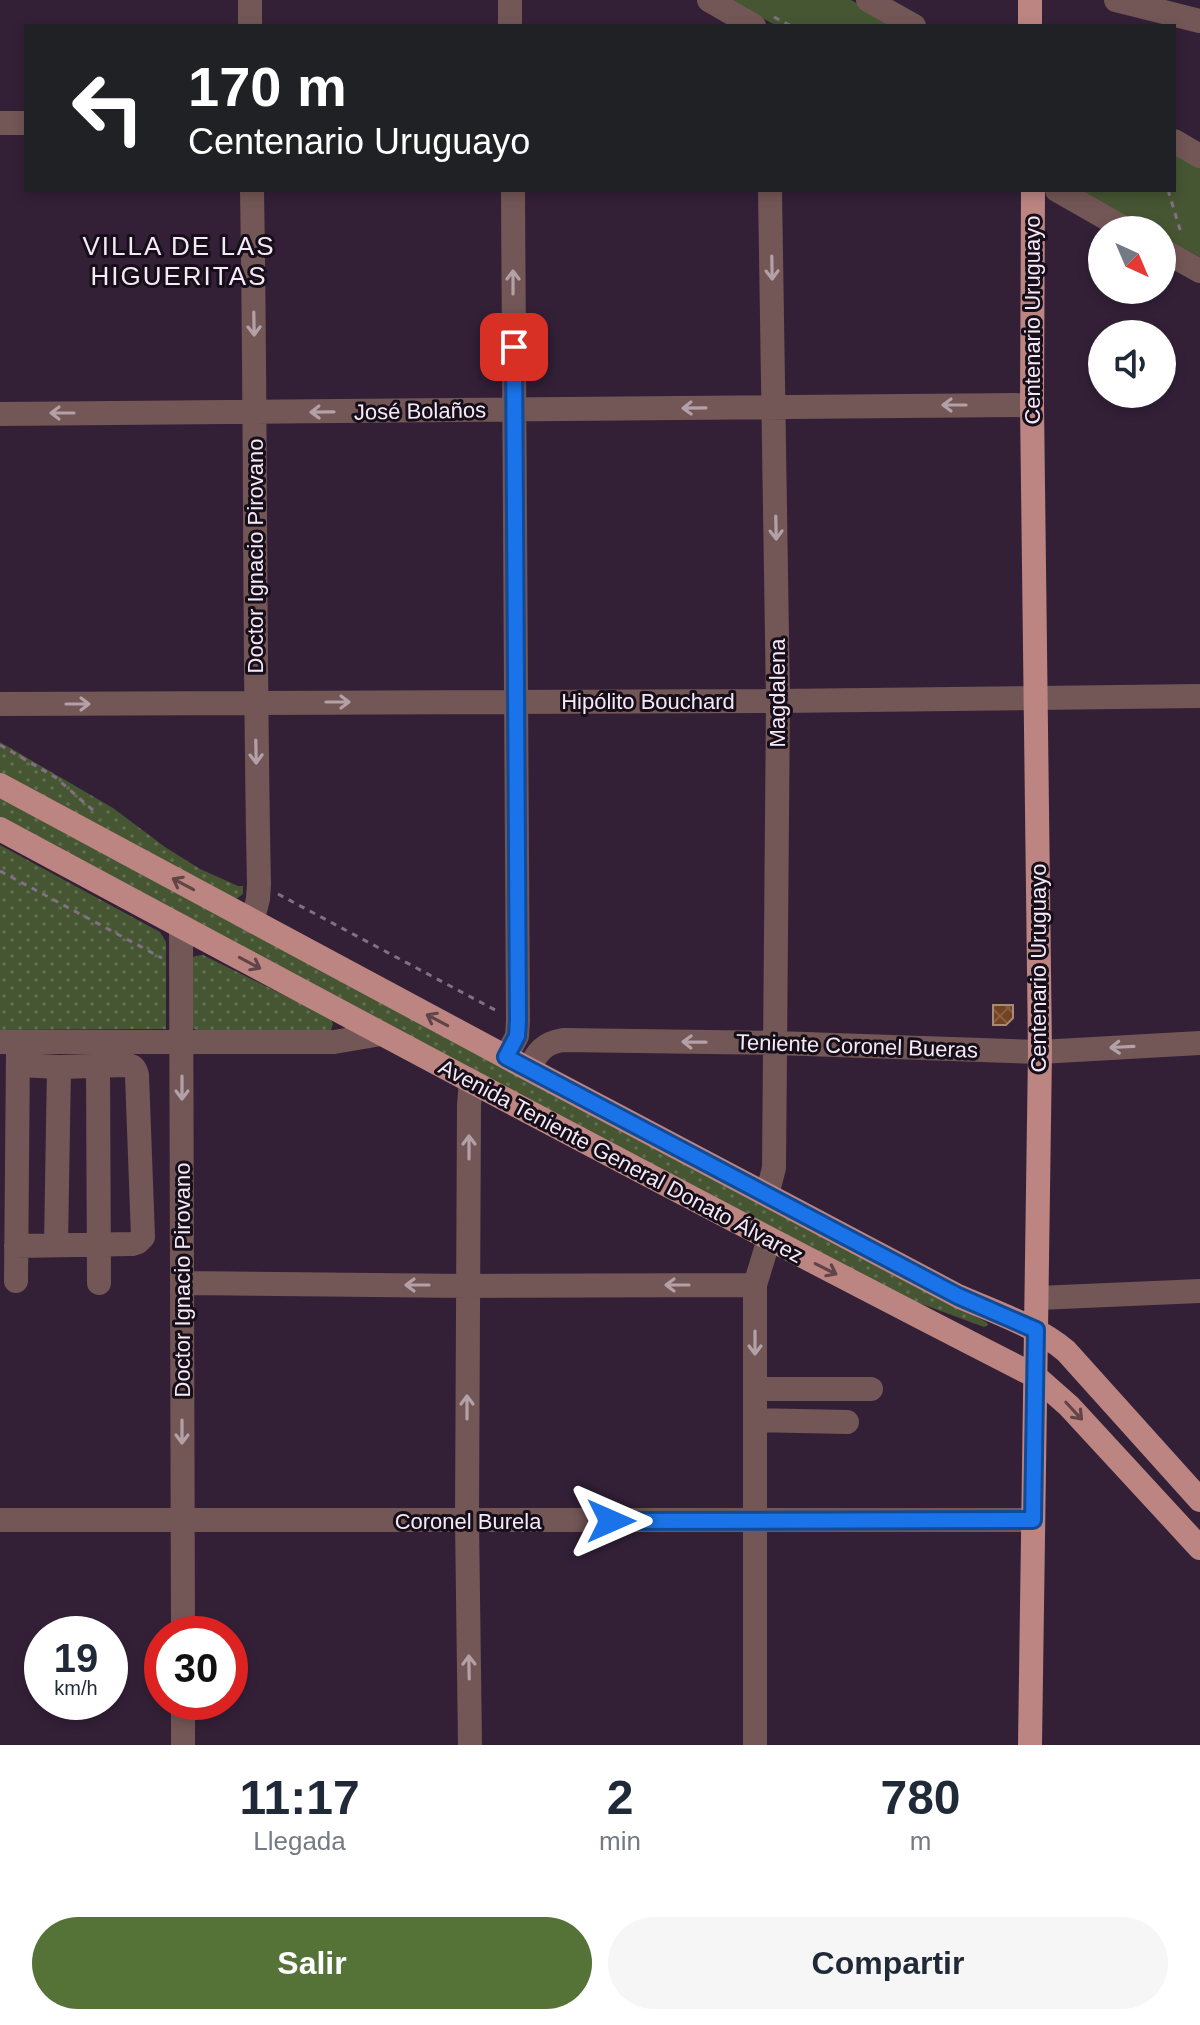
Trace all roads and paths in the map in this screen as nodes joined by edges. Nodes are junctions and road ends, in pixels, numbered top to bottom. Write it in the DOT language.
graph roads {
  1 [pos="250,0"];
  2 [pos="510,0"];
  3 [pos="709,0"];
  4 [pos="868,0"];
  5 [pos="1030,0"];
  6 [pos="1116,0"];
  7 [pos="762,21"];
  8 [pos="1200,21"];
  9 [pos="250,24"];
  10 [pos="510,24"];
  11 [pos="910,24"];
  12 [pos="1030,24"];
  13 [pos="0,123"];
  14 [pos="24,123"];
  15 [pos="1176,142"];
  16 [pos="1200,156"];
  17 [pos="252,192"];
  18 [pos="513,192"];
  19 [pos="770,192"];
  20 [pos="1033,192"];
  21 [pos="1060,192"];
  22 [pos="1168,192"];
  23 [pos="1102,216"];
  24 [pos="1170,216"];
  25 [pos="1176,248"];
  26 [pos="1200,271"];
  27 [pos="1032,405"];
  28 [pos="775,407"];
  29 [pos="514,410"];
  30 [pos="255,412"];
  31 [pos="0,414"];
  32 [pos="1200,696"];
  33 [pos="1036,698"];
  34 [pos="516,701"];
  35 [pos="778,701"];
  36 [pos="255,703"];
  37 [pos="0,704"];
  38 [pos="0,785"];
  39 [pos="0,829"];
  40 [pos="0,871"];
  41 [pos="252,922"];
  42 [pos="181,926"];
  43 [pos="181,968"];
  44 [pos="381,1034"];
  45 [pos="518,1034"];
  46 [pos="181,1042"];
  47 [pos="776,1043"];
  48 [pos="1200,1043"];
  49 [pos="545,1045"];
  50 [pos="12,1050"];
  51 [pos="1040,1052"];
  52 [pos="506,1057"];
  53 [pos="98,1066"];
  54 [pos="59,1067"];
  55 [pos="529,1069"];
  56 [pos="471,1080"];
  57 [pos="767,1195"];
  58 [pos="769,1239"];
  59 [pos="99,1244"];
  60 [pos="56,1245"];
  61 [pos="16,1246"];
  62 [pos="16,1281"];
  63 [pos="99,1283"];
  64 [pos="182,1283"];
  65 [pos="755,1285"];
  66 [pos="468,1286"];
  67 [pos="1200,1291"];
  68 [pos="1038,1298"];
  69 [pos="1036,1330"];
  70 [pos="1035,1376"];
  71 [pos="755,1389"];
  72 [pos="871,1389"];
  73 [pos="755,1420"];
  74 [pos="847,1422"];
  75 [pos="1200,1500"];
  76 [pos="0,1520"];
  77 [pos="182,1520"];
  78 [pos="1033,1520"];
  79 [pos="467,1521"];
  80 [pos="756,1522"];
  81 [pos="1200,1548"];
  82 [pos="183,1616"];
  83 [pos="183,1720"];
  84 [pos="183,1745"];
  85 [pos="470,1745"];
  86 [pos="755,1745"];
  87 [pos="1030,1745"];
  1 -- 9 [label="street"];
  2 -- 10 [label="street"];
  3 -- 7 [label="street"];
  4 -- 11 [label="street"];
  5 -- 12 [label="main road"];
  6 -- 8 [label="street"];
  13 -- 14 [label="street"];
  15 -- 16 [label="street"];
  17 -- 30 [label="street, Doctor Ignacio Pirovano, one-way"];
  29 -- 18 [label="street, one-way"];
  19 -- 28 [label="street, Magdalena, one-way"];
  20 -- 27 [label="main road, Centenario Uruguayo"];
  21 -- 23 [label="street"];
  22 -- 24 [label="path"];
  25 -- 26 [label="street"];
  27 -- 28 [label="street, José Bolaños, one-way"];
  27 -- 33 [label="main road, Centenario Uruguayo"];
  28 -- 29 [label="street, José Bolaños, one-way"];
  28 -- 35 [label="street, Magdalena, one-way"];
  29 -- 30 [label="street, José Bolaños, one-way"];
  29 -- 34 [label="street"];
  30 -- 31 [label="street, José Bolaños, one-way"];
  30 -- 36 [label="street, Doctor Ignacio Pirovano"];
  32 -- 33 [label="street, Hipólito Bouchard"];
  33 -- 35 [label="street, Hipólito Bouchard"];
  33 -- 51 [label="main road, Centenario Uruguayo"];
  34 -- 35 [label="street, Hipólito Bouchard"];
  36 -- 34 [label="street, Hipólito Bouchard, one-way"];
  34 -- 45 [label="street"];
  35 -- 47 [label="street, Magdalena"];
  37 -- 36 [label="street, Hipólito Bouchard, one-way"];
  36 -- 41 [label="street, Doctor Ignacio Pirovano, one-way"];
  41 -- 38 [label="main road, Avenida Teniente General Donato Álvarez, one-way"];
  39 -- 42 [label="main road, Avenida Teniente General Donato Álvarez"];
  40 -- 43 [label="path"];
  52 -- 41 [label="main road, Avenida Teniente General Donato Álvarez, one-way"];
  42 -- 43 [label="street, Doctor Ignacio Pirovano"];
  42 -- 44 [label="main road, Avenida Teniente General Donato Álvarez, one-way"];
  43 -- 46 [label="street, Doctor Ignacio Pirovano"];
  44 -- 46 [label="street"];
  44 -- 56 [label="main road, Avenida Teniente General Donato Álvarez"];
  45 -- 49 [label="street"];
  45 -- 52 [label="street"];
  46 -- 50 [label="street"];
  46 -- 64 [label="street, Doctor Ignacio Pirovano, one-way"];
  47 -- 49 [label="street, Teniente Coronel Bueras, one-way"];
  47 -- 51 [label="street, Teniente Coronel Bueras"];
  47 -- 57 [label="street, Magdalena"];
  48 -- 51 [label="street, Teniente Coronel Bueras, one-way"];
  49 -- 55 [label="street"];
  50 -- 54 [label="street"];
  50 -- 61 [label="street"];
  51 -- 68 [label="main road, Centenario Uruguayo"];
  52 -- 55 [label="main road, Avenida Teniente General Donato Álvarez"];
  53 -- 54 [label="street"];
  53 -- 59 [label="street"];
  53 -- 59 [label="street"];
  54 -- 60 [label="street"];
  55 -- 57 [label="main road, Avenida Teniente General Donato Álvarez"];
  56 -- 58 [label="main road, Avenida Teniente General Donato Álvarez"];
  66 -- 56 [label="street, one-way"];
  57 -- 69 [label="main road, Avenida Teniente General Donato Álvarez"];
  58 -- 65 [label="street"];
  58 -- 70 [label="main road, Avenida Teniente General Donato Álvarez, one-way"];
  59 -- 60 [label="street"];
  59 -- 63 [label="street"];
  60 -- 61 [label="street"];
  61 -- 62 [label="street"];
  66 -- 64 [label="street, one-way"];
  64 -- 77 [label="street, Doctor Ignacio Pirovano, one-way"];
  65 -- 66 [label="street, one-way"];
  65 -- 71 [label="street, one-way"];
  79 -- 66 [label="street, one-way"];
  67 -- 68 [label="street"];
  68 -- 69 [label="main road, Centenario Uruguayo"];
  69 -- 70 [label="main road, Centenario Uruguayo"];
  69 -- 75 [label="main road, Avenida Teniente General Donato Álvarez"];
  70 -- 78 [label="main road, Centenario Uruguayo"];
  70 -- 81 [label="main road, Avenida Teniente General Donato Álvarez, one-way"];
  71 -- 72 [label="street"];
  71 -- 73 [label="street"];
  73 -- 74 [label="street"];
  73 -- 80 [label="street"];
  76 -- 77 [label="street, Coronel Burela"];
  77 -- 79 [label="street, Coronel Burela"];
  77 -- 82 [label="street, Doctor Ignacio Pirovano"];
  78 -- 80 [label="street, Coronel Burela"];
  78 -- 87 [label="main road, Centenario Uruguayo"];
  79 -- 80 [label="street, Coronel Burela"];
  85 -- 79 [label="street, one-way"];
  80 -- 86 [label="street"];
  83 -- 84 [label="street"];
}
